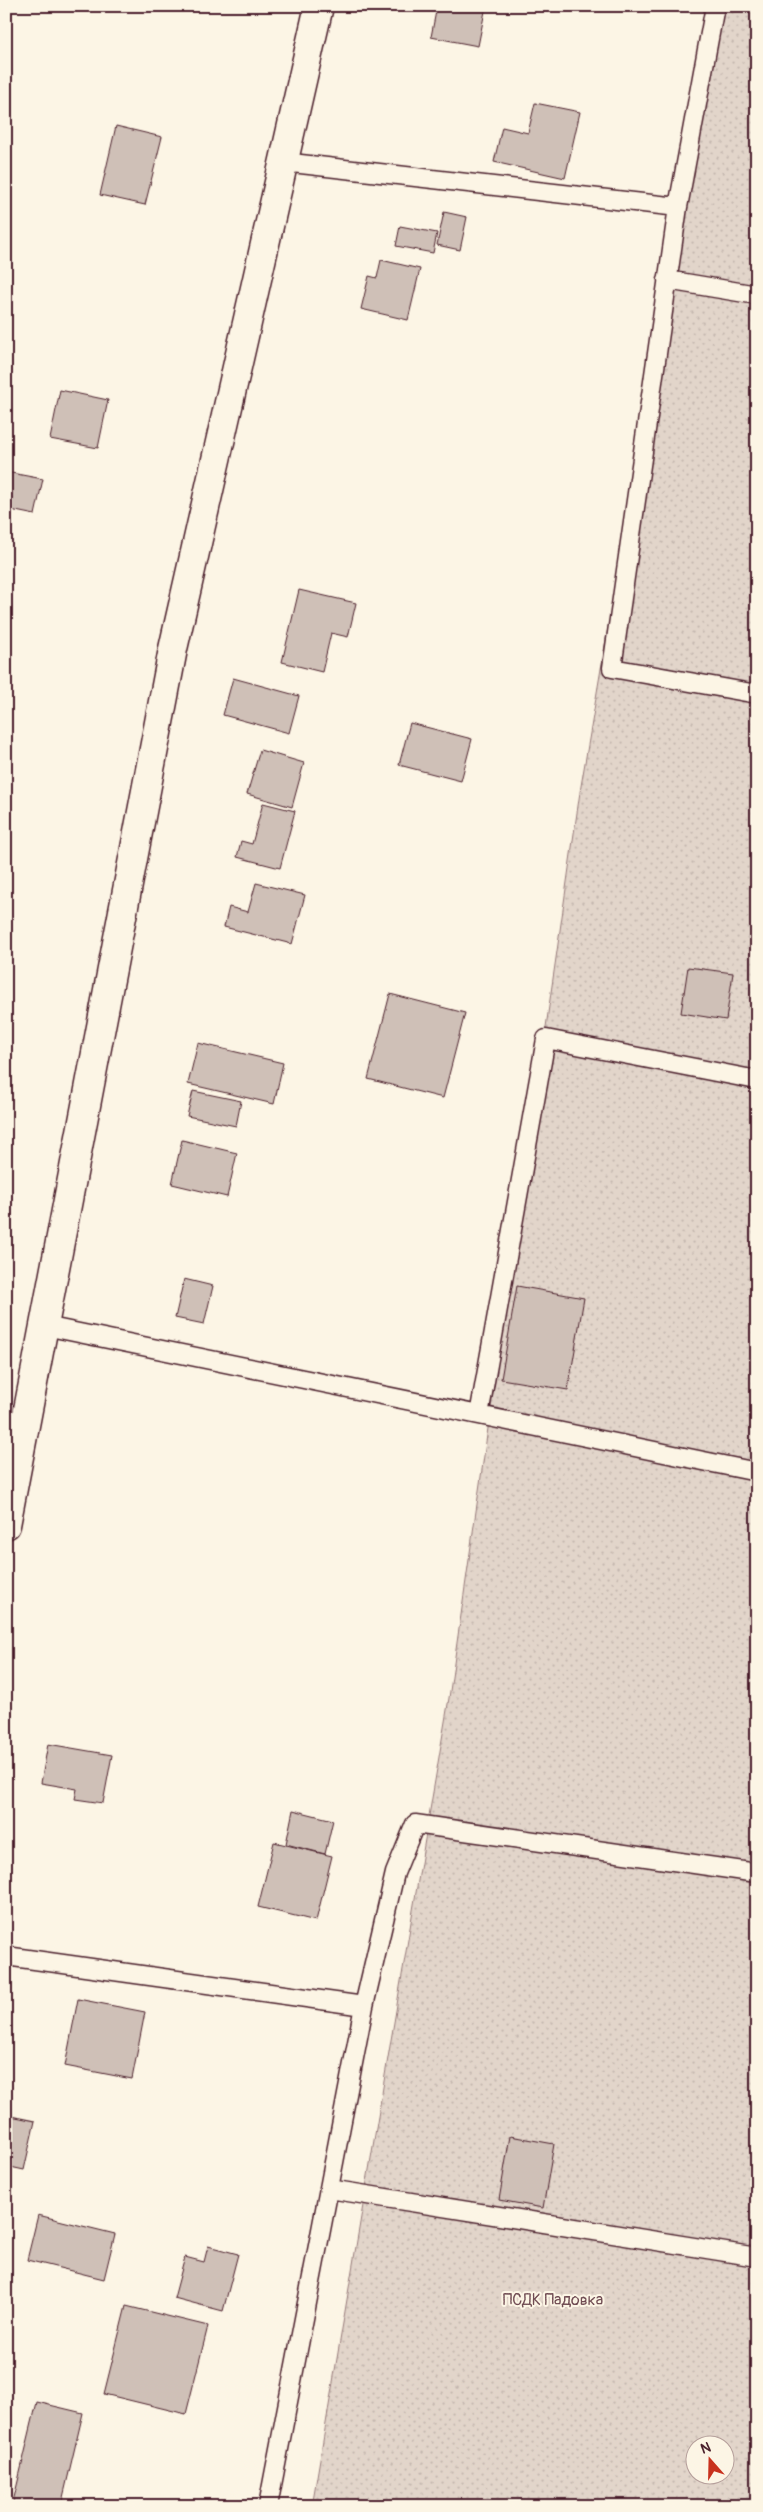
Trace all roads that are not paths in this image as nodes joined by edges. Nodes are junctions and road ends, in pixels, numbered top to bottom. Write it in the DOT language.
graph roads {
  1 [pos="318,6"];
  2 [pos="715,6"];
  3 [pos="283,162"];
  4 [pos="678,207"];
  5 [pos="667,280"];
  6 [pos="757,294"];
  7 [pos="757,694"];
  8 [pos="757,1080"];
  9 [pos="45,1326"];
  10 [pos="479,1415"];
  11 [pos="757,1472"];
  12 [pos="6,1525"];
  13 [pos="757,1873"];
  14 [pos="6,1956"];
  15 [pos="364,2006"];
  16 [pos="329,2189"];
  17 [pos="757,2257"];
  18 [pos="268,2506"];
  1 -- 3 [label="street"];
  2 -- 4 [label="lane"];
  3 -- 4 [label="lane"];
  3 -- 9 [label="street"];
  4 -- 5 [label="lane"];
  5 -- 6 [label="lane"];
  5 -- 7 [label="lane"];
  8 -- 10 [label="lane"];
  9 -- 10 [label="lane"];
  9 -- 12 [label="street"];
  10 -- 11 [label="lane"];
  13 -- 15 [label="lane"];
  14 -- 15 [label="lane"];
  15 -- 16 [label="lane"];
  16 -- 17 [label="lane"];
  16 -- 18 [label="lane"];
}
